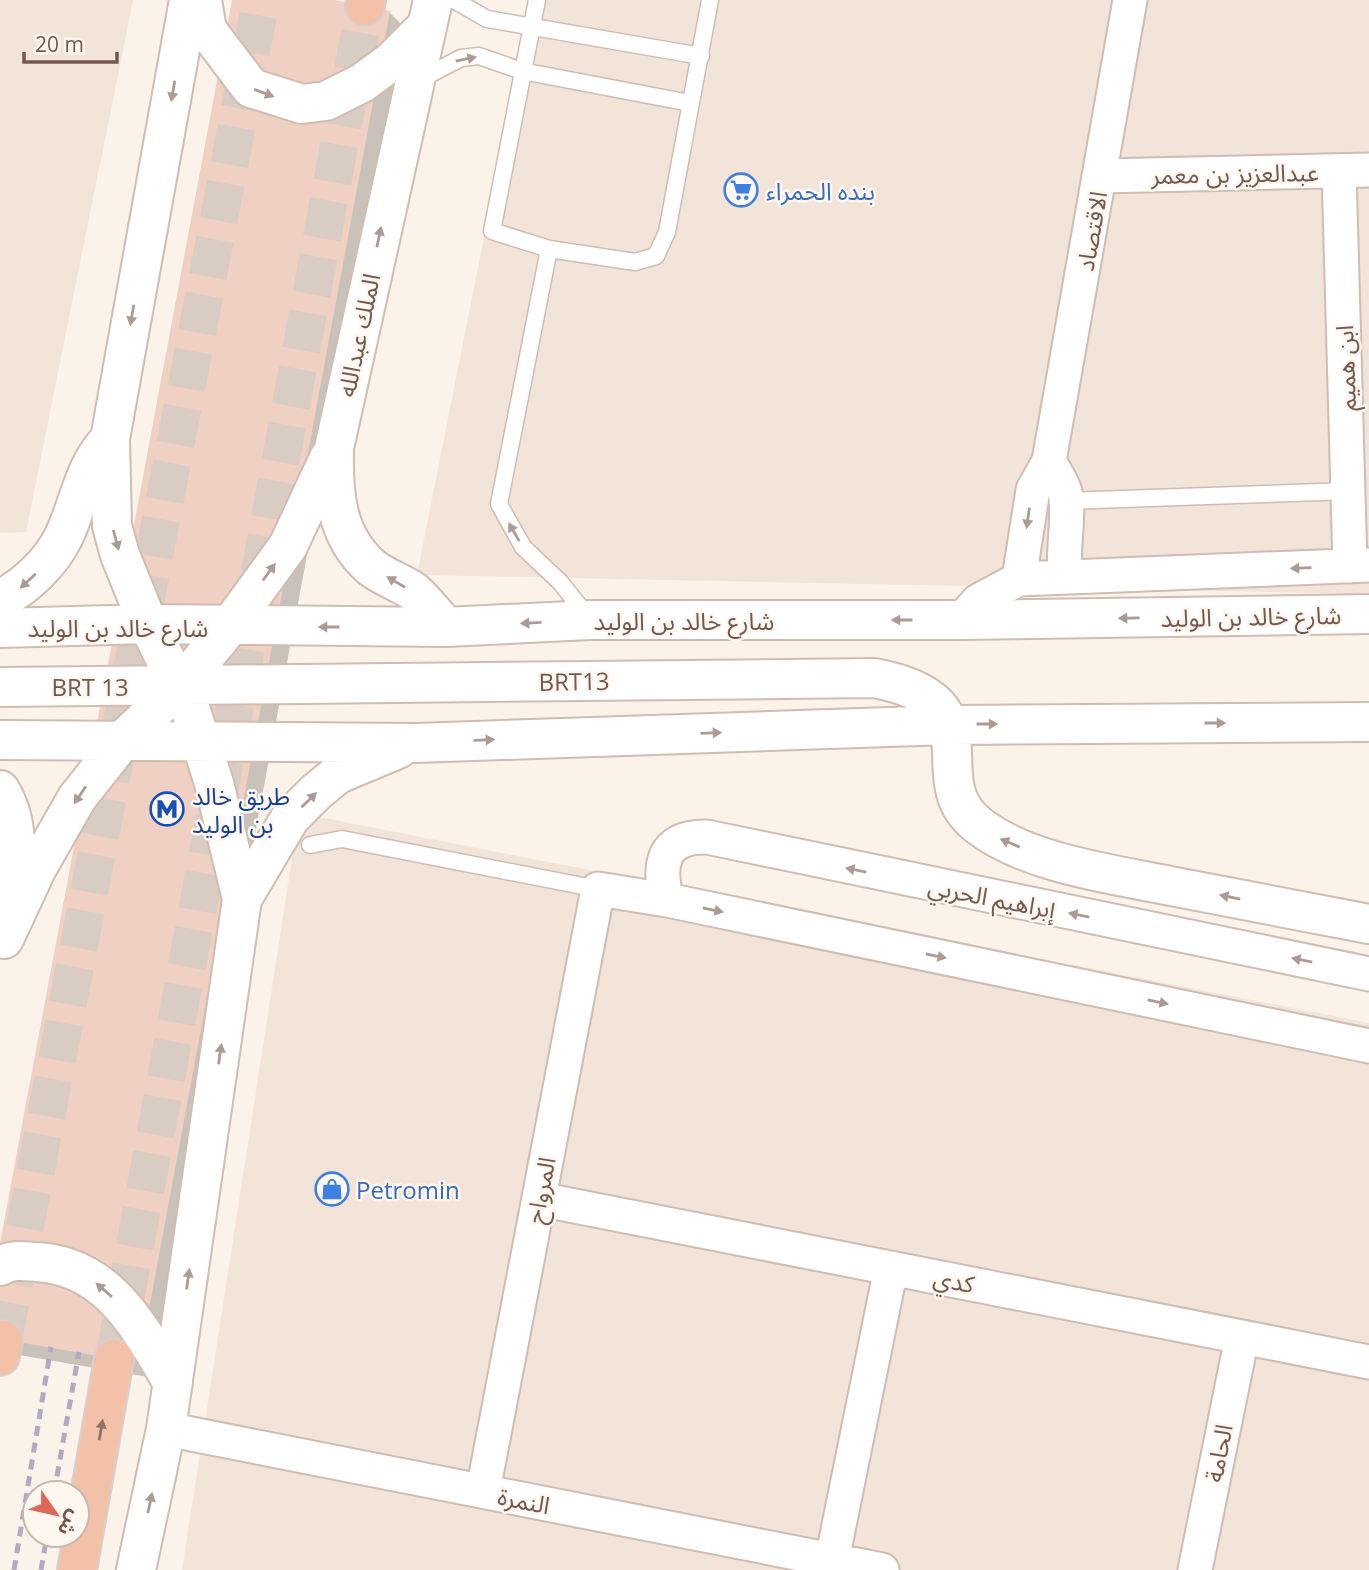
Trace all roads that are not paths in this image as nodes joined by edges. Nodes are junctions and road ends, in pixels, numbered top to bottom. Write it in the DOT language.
graph roads {
  1 [pos="189,0"];
  2 [pos="202,0"];
  3 [pos="454,0"];
  4 [pos="537,0"];
  5 [pos="710,0"];
  6 [pos="1130,0"];
  7 [pos="430,13"];
  8 [pos="532,25"];
  9 [pos="701,56"];
  10 [pos="522,71"];
  11 [pos="413,83"];
  12 [pos="690,103"];
  13 [pos="1354,170"];
  14 [pos="1100,176"];
  15 [pos="549,249"];
  16 [pos="110,439"];
  17 [pos="334,448"];
  18 [pos="1049,461"];
  19 [pos="1349,491"];
  20 [pos="1066,501"];
  21 [pos="1359,565"];
  22 [pos="1065,577"];
  23 [pos="1019,579"];
  24 [pos="0,600"];
  25 [pos="1369,614"];
  26 [pos="590,620"];
  27 [pos="961,620"];
  28 [pos="148,624"];
  29 [pos="229,627"];
  30 [pos="446,627"];
  31 [pos="0,628"];
  32 [pos="0,687"];
  33 [pos="180,687"];
  34 [pos="1369,722"];
  35 [pos="950,725"];
  36 [pos="0,740"];
  37 [pos="200,740"];
  38 [pos="122,741"];
  39 [pos="415,743"];
  40 [pos="0,790"];
  41 [pos="310,845"];
  42 [pos="598,889"];
  43 [pos="242,899"];
  44 [pos="667,900"];
  45 [pos="1369,925"];
  46 [pos="2,947"];
  47 [pos="1369,974"];
  48 [pos="1369,1045"];
  49 [pos="539,1199"];
  50 [pos="0,1266"];
  51 [pos="891,1268"];
  52 [pos="1241,1337"];
  53 [pos="114,1359"];
  54 [pos="1369,1362"];
  55 [pos="173,1383"];
  56 [pos="166,1429"];
  57 [pos="483,1491"];
  58 [pos="832,1560"];
  59 [pos="77,1570"];
  60 [pos="136,1570"];
  61 [pos="882,1570"];
  62 [pos="1195,1570"];
  1 -- 16 [label="main road, one-way"];
  2 -- 7 [label="main road, one-way"];
  3 -- 8 [label="lane"];
  4 -- 8 [label="lane"];
  5 -- 9 [label="lane"];
  6 -- 14 [label="street, الاقتصاد"];
  7 -- 11 [label="main road, الملك عبدالله"];
  8 -- 9 [label="lane"];
  8 -- 10 [label="lane"];
  9 -- 12 [label="lane"];
  11 -- 10 [label="lane, one-way"];
  10 -- 12 [label="lane"];
  10 -- 15 [label="lane"];
  17 -- 11 [label="main road, الملك عبدالله, one-way"];
  12 -- 15 [label="lane"];
  13 -- 14 [label="street, عبدالعزيز بن معمر"];
  13 -- 19 [label="street, ابن هميم"];
  14 -- 18 [label="street, الاقتصاد"];
  26 -- 15 [label="lane, one-way"];
  16 -- 24 [label="main road, one-way"];
  16 -- 28 [label="main road, one-way"];
  29 -- 17 [label="main road, one-way"];
  30 -- 17 [label="main road, الملك عبدالله, one-way"];
  18 -- 20 [label="street"];
  18 -- 23 [label="street, الاقتصاد, one-way"];
  19 -- 20 [label="lane"];
  19 -- 21 [label="street, ابن هميم"];
  20 -- 22 [label="street"];
  21 -- 22 [label="street, one-way"];
  22 -- 23 [label="street"];
  23 -- 27 [label="street"];
  25 -- 27 [label="main road, شارع خالد بن الوليد, one-way"];
  27 -- 26 [label="main road, شارع خالد بن الوليد, one-way"];
  26 -- 30 [label="main road, شارع خالد بن الوليد, one-way"];
  28 -- 29 [label="main road, شارع خالد بن الوليد"];
  28 -- 31 [label="main road, شارع خالد بن الوليد"];
  28 -- 33 [label="main road"];
  30 -- 29 [label="main road, شارع خالد بن الوليد, one-way"];
  29 -- 33 [label="main road"];
  32 -- 33 [label="main road, BRT 13"];
  33 -- 35 [label="main road, BRT13"];
  33 -- 37 [label="main road"];
  33 -- 38 [label="main road"];
  35 -- 34 [label="main road, one-way"];
  39 -- 35 [label="main road, one-way"];
  45 -- 35 [label="main road, one-way"];
  36 -- 38 [label="main road"];
  37 -- 38 [label="main road"];
  37 -- 39 [label="main road"];
  37 -- 43 [label="main road"];
  38 -- 46 [label="main road, one-way"];
  43 -- 39 [label="main road, one-way"];
  40 -- 46 [label="main road"];
  41 -- 42 [label="lane"];
  42 -- 44 [label="street"];
  42 -- 49 [label="street, المرواح"];
  55 -- 43 [label="main road, one-way"];
  47 -- 44 [label="street, إبراهيم الحربي, one-way"];
  44 -- 48 [label="street, one-way"];
  49 -- 51 [label="street, كدي"];
  49 -- 57 [label="street, المرواح"];
  55 -- 50 [label="main road, one-way"];
  51 -- 52 [label="street, كدي"];
  51 -- 58 [label="street"];
  52 -- 54 [label="street, كدي"];
  52 -- 62 [label="street, الحامة"];
  59 -- 53 [label="highway, one-way"];
  55 -- 56 [label="main road"];
  56 -- 57 [label="street, النمرة"];
  60 -- 56 [label="main road, one-way"];
  57 -- 58 [label="street, النمرة"];
  58 -- 61 [label="street, النمرة"];
}
